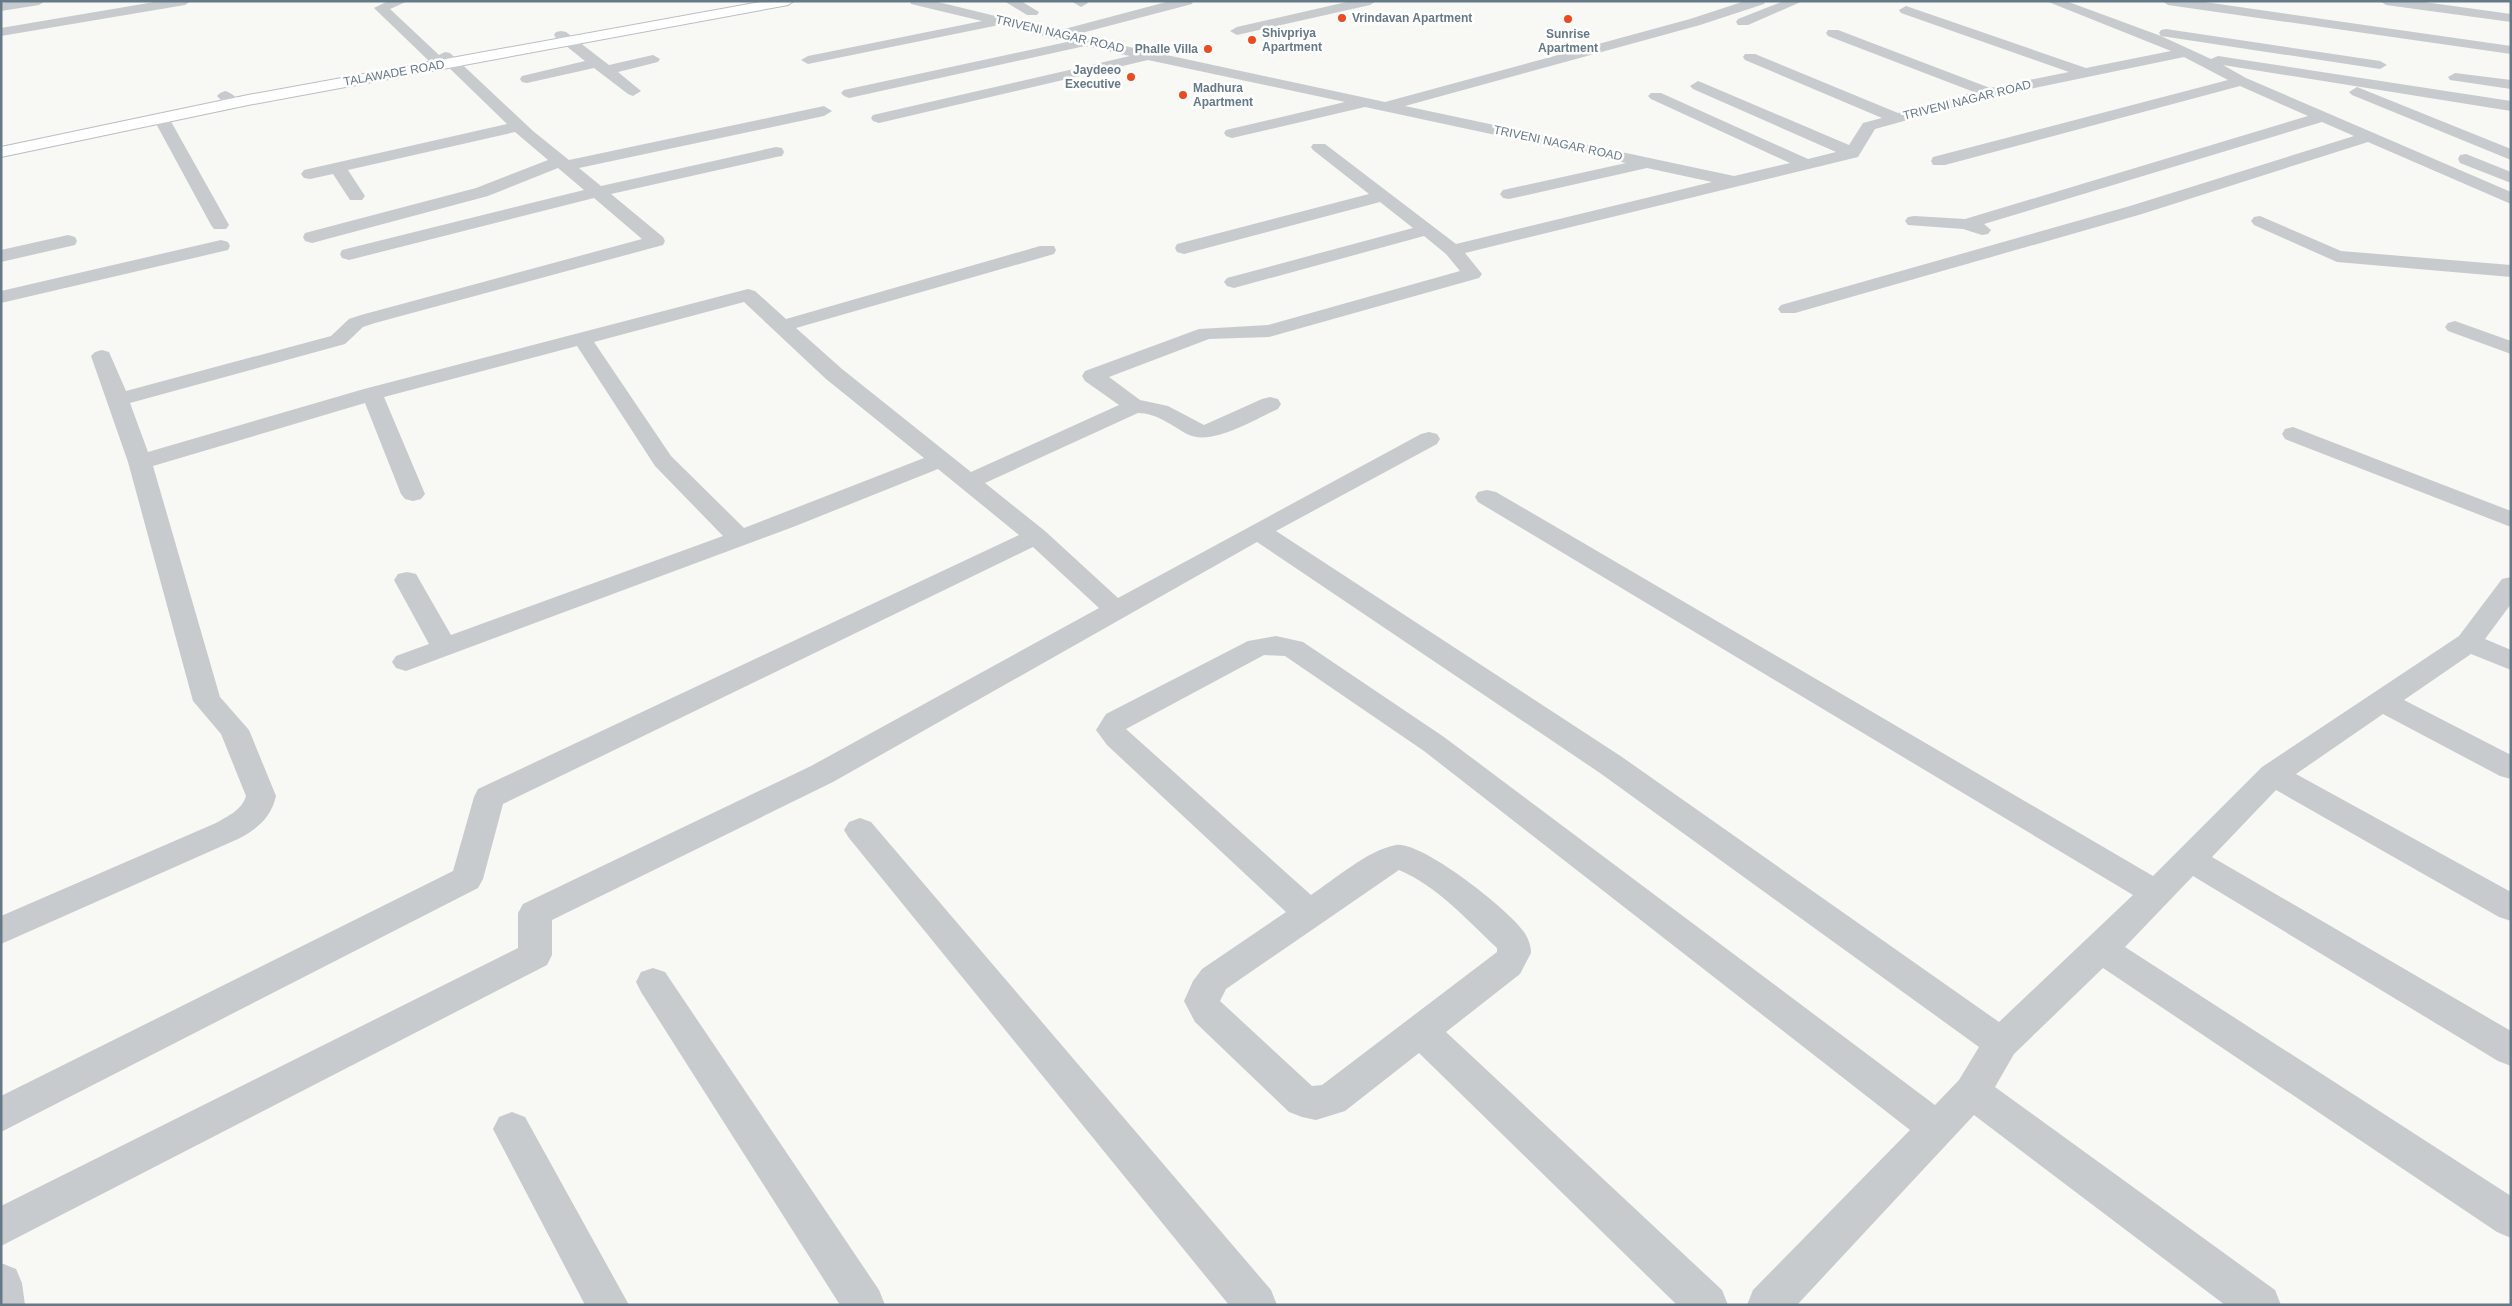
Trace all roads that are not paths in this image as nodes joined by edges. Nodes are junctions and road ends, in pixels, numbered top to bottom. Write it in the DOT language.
graph roads {
  1 [pos="39,1"];
  2 [pos="185,1"];
  3 [pos="402,1"];
  4 [pos="748,1"];
  5 [pos="788,1"];
  6 [pos="916,1"];
  7 [pos="1010,1"];
  8 [pos="1188,1"];
  9 [pos="1370,1"];
  10 [pos="1759,1"];
  11 [pos="1797,1"];
  12 [pos="2052,1"];
  13 [pos="2168,1"];
  14 [pos="2277,1"];
  15 [pos="2379,1"];
  16 [pos="2386,1"];
  17 [pos="2092,4"];
  18 [pos="2204,6"];
  19 [pos="1,7"];
  20 [pos="2481,8"];
  21 [pos="2070,9"];
  22 [pos="1906,10"];
  23 [pos="1032,12"];
  24 [pos="2128,12"];
  25 [pos="2275,16"];
  26 [pos="2448,16"];
  27 [pos="2511,18"];
  28 [pos="1003,21"];
  29 [pos="1744,22"];
  30 [pos="2314,22"];
  31 [pos="1237,31"];
  32 [pos="2138,31"];
  33 [pos="2379,31"];
  34 [pos="1,32"];
  35 [pos="2511,32"];
  36 [pos="1833,33"];
  37 [pos="1059,35"];
  38 [pos="564,38"];
  39 [pos="2201,38"];
  40 [pos="2450,41"];
  41 [pos="1087,42"];
  42 [pos="2511,50"];
  43 [pos="2190,54"];
  44 [pos="2311,54"];
  45 [pos="1151,55"];
  46 [pos="1750,57"];
  47 [pos="443,59"];
  48 [pos="653,59"];
  49 [pos="808,60"];
  50 [pos="2453,60"];
  51 [pos="2250,65"];
  52 [pos="2380,65"];
  53 [pos="601,66"];
  54 [pos="2083,72"];
  55 [pos="2317,76"];
  56 [pos="2455,77"];
  57 [pos="527,79"];
  58 [pos="2241,81"];
  59 [pos="2511,85"];
  60 [pos="1698,86"];
  61 [pos="2380,86"];
  62 [pos="2304,88"];
  63 [pos="633,91"];
  64 [pos="849,93"];
  65 [pos="1988,93"];
  66 [pos="2432,94"];
  67 [pos="1656,96"];
  68 [pos="2458,98"];
  69 [pos="228,100"];
  70 [pos="1369,101"];
  71 [pos="1389,106"];
  72 [pos="2511,106"];
  73 [pos="824,111"];
  74 [pos="2322,117"];
  75 [pos="161,118"];
  76 [pos="879,118"];
  77 [pos="1896,118"];
  78 [pos="2493,118"];
  79 [pos="519,126"];
  80 [pos="1232,133"];
  81 [pos="2368,137"];
  82 [pos="1,142"];
  83 [pos="2511,143"];
  84 [pos="2488,146"];
  85 [pos="1319,147"];
  86 [pos="2448,151"];
  87 [pos="1,152"];
  88 [pos="776,152"];
  89 [pos="1852,152"];
  90 [pos="2511,155"];
  91 [pos="1940,161"];
  92 [pos="563,163"];
  93 [pos="1648,163"];
  94 [pos="1806,164"];
  95 [pos="338,168"];
  96 [pos="310,174"];
  97 [pos="2511,178"];
  98 [pos="1735,182"];
  99 [pos="598,192"];
  100 [pos="1509,194"];
  101 [pos="356,196"];
  102 [pos="1383,196"];
  103 [pos="2511,199"];
  104 [pos="2260,221"];
  105 [pos="1914,222"];
  106 [pos="1966,224"];
  107 [pos="220,225"];
  108 [pos="1427,230"];
  109 [pos="312,237"];
  110 [pos="68,241"];
  111 [pos="2018,244"];
  112 [pos="221,246"];
  113 [pos="1184,248"];
  114 [pos="1047,250"];
  115 [pos="1453,250"];
  116 [pos="349,254"];
  117 [pos="1,256"];
  118 [pos="2511,271"];
  119 [pos="1234,282"];
  120 [pos="1,298"];
  121 [pos="1788,309"];
  122 [pos="782,326"];
  123 [pos="2455,328"];
  124 [pos="582,339"];
  125 [pos="2511,348"];
  126 [pos="102,356"];
  127 [pos="372,394"];
  128 [pos="118,400"];
  129 [pos="1270,404"];
  130 [pos="1136,406"];
  131 [pos="2293,434"];
  132 [pos="1429,439"];
  133 [pos="940,460"];
  134 [pos="140,462"];
  135 [pos="968,482"];
  136 [pos="414,494"];
  137 [pos="1487,497"];
  138 [pos="2511,520"];
  139 [pos="1258,531"];
  140 [pos="1036,536"];
  141 [pos="739,538"];
  142 [pos="407,580"];
  143 [pos="2511,585"];
  144 [pos="1116,610"];
  145 [pos="2469,642"];
  146 [pos="445,648"];
  147 [pos="2511,661"];
  148 [pos="406,662"];
  149 [pos="2382,701"];
  150 [pos="2511,768"];
  151 [pos="2273,775"];
  152 [pos="860,830"];
  153 [pos="2190,859"];
  154 [pos="2156,893"];
  155 [pos="2511,908"];
  156 [pos="1309,913"];
  157 [pos="1,931"];
  158 [pos="2101,949"];
  159 [pos="653,982"];
  160 [pos="1421,1031"];
  161 [pos="2001,1043"];
  162 [pos="2511,1050"];
  163 [pos="1972,1092"];
  164 [pos="1,1115"];
  165 [pos="1937,1128"];
  166 [pos="512,1129"];
  167 [pos="2511,1219"];
  168 [pos="1,1227"];
  169 [pos="1,1283"];
  170 [pos="4,1305"];
  171 [pos="608,1305"];
  172 [pos="864,1305"];
  173 [pos="1256,1305"];
  174 [pos="1707,1305"];
  175 [pos="1768,1305"];
  176 [pos="2260,1305"];
  1 -- 19 [label="street"];
  2 -- 34 [label="street"];
  3 -- 47 [label="street"];
  4 -- 38 [label="main road, TALAWADE ROAD"];
  5 -- 38 [label="main road, TALAWADE ROAD"];
  6 -- 28 [label="street, TRIVENI NAGAR ROAD"];
  7 -- 23 [label="street"];
  8 -- 37 [label="street"];
  9 -- 31 [label="street"];
  10 -- 71 [label="street"];
  11 -- 29 [label="street"];
  12 -- 21 [label="street"];
  13 -- 18 [label="street"];
  14 -- 25 [label="street"];
  15 -- 33 [label="street"];
  16 -- 26 [label="street"];
  17 -- 21 [label="street"];
  17 -- 24 [label="street"];
  18 -- 25 [label="street"];
  18 -- 39 [label="street"];
  20 -- 26 [label="street"];
  20 -- 27 [label="street"];
  21 -- 32 [label="street"];
  22 -- 54 [label="street"];
  25 -- 30 [label="street"];
  26 -- 35 [label="street"];
  26 -- 40 [label="street"];
  28 -- 37 [label="street, TRIVENI NAGAR ROAD"];
  28 -- 49 [label="street"];
  30 -- 33 [label="street"];
  30 -- 44 [label="street"];
  32 -- 39 [label="street"];
  32 -- 43 [label="street"];
  33 -- 40 [label="street"];
  33 -- 52 [label="street"];
  36 -- 65 [label="street"];
  37 -- 41 [label="street, TRIVENI NAGAR ROAD"];
  38 -- 47 [label="main road, TALAWADE ROAD"];
  38 -- 53 [label="street"];
  39 -- 44 [label="street"];
  40 -- 42 [label="street"];
  41 -- 45 [label="street, TRIVENI NAGAR ROAD"];
  41 -- 64 [label="street"];
  43 -- 51 [label="street"];
  43 -- 54 [label="street, TRIVENI NAGAR ROAD"];
  43 -- 58 [label="street"];
  44 -- 52 [label="street"];
  45 -- 70 [label="street, TRIVENI NAGAR ROAD"];
  45 -- 76 [label="street"];
  46 -- 77 [label="street"];
  47 -- 69 [label="main road, TALAWADE ROAD"];
  47 -- 79 [label="street"];
  48 -- 53 [label="street"];
  50 -- 56 [label="street"];
  51 -- 55 [label="street"];
  51 -- 62 [label="street"];
  52 -- 61 [label="street"];
  53 -- 57 [label="street"];
  53 -- 63 [label="street"];
  54 -- 65 [label="street, TRIVENI NAGAR ROAD"];
  55 -- 61 [label="street"];
  55 -- 84 [label="street"];
  56 -- 59 [label="street"];
  56 -- 68 [label="street"];
  58 -- 74 [label="street"];
  58 -- 91 [label="street"];
  60 -- 89 [label="street"];
  61 -- 66 [label="street"];
  65 -- 77 [label="street, TRIVENI NAGAR ROAD"];
  66 -- 68 [label="street"];
  66 -- 78 [label="street"];
  67 -- 94 [label="street"];
  68 -- 72 [label="street"];
  69 -- 75 [label="main road, TALAWADE ROAD"];
  69 -- 82 [label="main road, TALAWADE ROAD"];
  70 -- 71 [label="street, TRIVENI NAGAR ROAD"];
  70 -- 80 [label="street"];
  71 -- 93 [label="street, TRIVENI NAGAR ROAD"];
  73 -- 92 [label="street"];
  74 -- 81 [label="street"];
  74 -- 106 [label="street"];
  75 -- 87 [label="main road, TALAWADE ROAD"];
  75 -- 107 [label="street"];
  77 -- 89 [label="street, TRIVENI NAGAR ROAD"];
  79 -- 92 [label="street"];
  79 -- 95 [label="street"];
  81 -- 103 [label="street"];
  81 -- 111 [label="street"];
  83 -- 84 [label="street"];
  84 -- 90 [label="street"];
  85 -- 102 [label="street"];
  86 -- 97 [label="street"];
  88 -- 99 [label="street"];
  89 -- 94 [label="street, TRIVENI NAGAR ROAD"];
  92 -- 99 [label="street"];
  92 -- 109 [label="street"];
  93 -- 98 [label="street, TRIVENI NAGAR ROAD"];
  93 -- 100 [label="street"];
  94 -- 98 [label="street, TRIVENI NAGAR ROAD"];
  95 -- 96 [label="street"];
  95 -- 101 [label="street"];
  98 -- 115 [label="street"];
  99 -- 116 [label="street"];
  99 -- 128 [label="street"];
  102 -- 108 [label="street"];
  102 -- 113 [label="street"];
  104 -- 118 [label="street"];
  105 -- 106 [label="street"];
  106 -- 111 [label="street"];
  108 -- 115 [label="street"];
  108 -- 119 [label="street"];
  110 -- 117 [label="street"];
  111 -- 121 [label="street"];
  112 -- 120 [label="street"];
  114 -- 122 [label="street"];
  115 -- 130 [label="street"];
  122 -- 124 [label="street"];
  122 -- 133 [label="street"];
  123 -- 125 [label="street"];
  124 -- 127 [label="street"];
  124 -- 141 [label="street"];
  126 -- 128 [label="street"];
  127 -- 134 [label="street"];
  127 -- 136 [label="street"];
  128 -- 134 [label="street"];
  129 -- 130 [label="street"];
  130 -- 135 [label="street"];
  131 -- 138 [label="street"];
  132 -- 139 [label="street"];
  133 -- 135 [label="street"];
  133 -- 141 [label="street"];
  134 -- 157 [label="street"];
  135 -- 140 [label="street"];
  137 -- 154 [label="street"];
  139 -- 144 [label="street"];
  139 -- 161 [label="street"];
  140 -- 144 [label="street"];
  140 -- 164 [label="street"];
  141 -- 146 [label="street"];
  142 -- 146 [label="street"];
  143 -- 145 [label="street"];
  144 -- 168 [label="street"];
  145 -- 147 [label="street"];
  145 -- 149 [label="street"];
  146 -- 148 [label="street"];
  149 -- 150 [label="street"];
  149 -- 151 [label="street"];
  151 -- 153 [label="street"];
  151 -- 155 [label="street"];
  152 -- 173 [label="street"];
  153 -- 154 [label="street"];
  153 -- 162 [label="street"];
  154 -- 158 [label="street"];
  156 -- 160 [label="street"];
  156 -- 160 [label="street"];
  156 -- 165 [label="street"];
  158 -- 161 [label="street"];
  158 -- 167 [label="street"];
  159 -- 172 [label="street"];
  160 -- 174 [label="street"];
  161 -- 163 [label="street"];
  163 -- 165 [label="street"];
  163 -- 176 [label="street"];
  165 -- 175 [label="street"];
  166 -- 171 [label="street"];
  169 -- 170 [label="street"];
}
